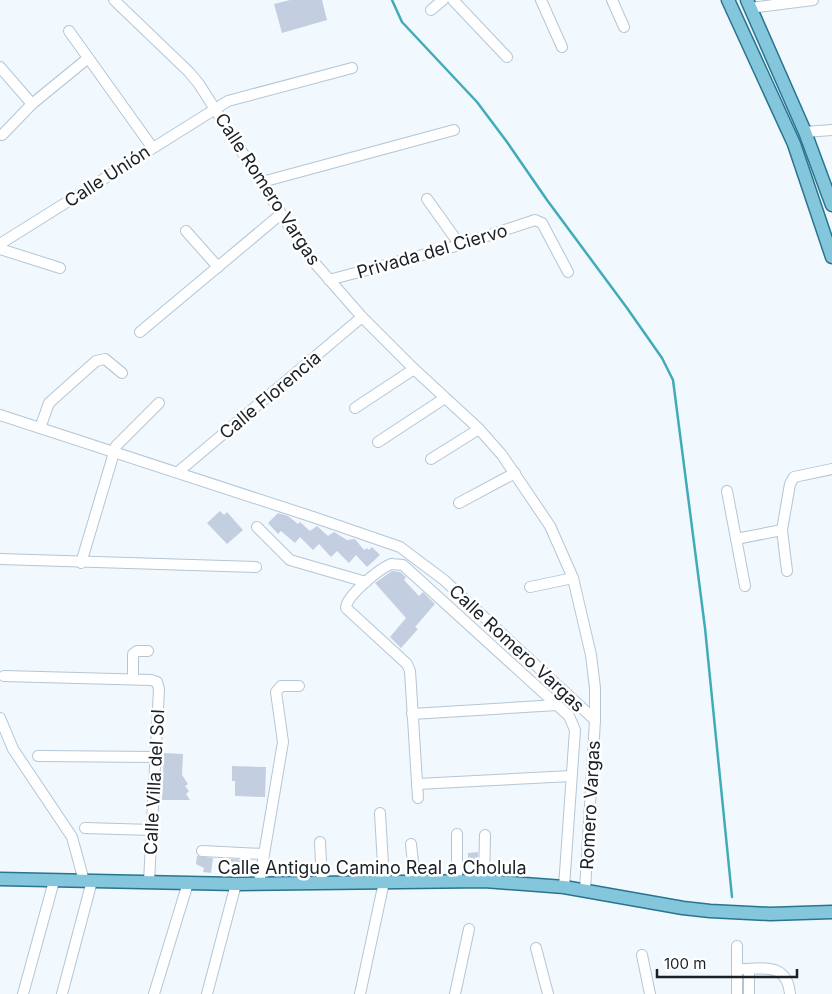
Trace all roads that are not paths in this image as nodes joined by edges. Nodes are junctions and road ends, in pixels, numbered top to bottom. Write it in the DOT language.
graph roads {
  1 [pos="114,0"];
  2 [pos="443,0"];
  3 [pos="453,0"];
  4 [pos="541,0"];
  5 [pos="612,0"];
  6 [pos="728,0"];
  7 [pos="813,0"];
  8 [pos="748,4"];
  9 [pos="431,10"];
  10 [pos="624,27"];
  11 [pos="69,31"];
  12 [pos="562,47"];
  13 [pos="507,57"];
  14 [pos="87,59"];
  15 [pos="0,67"];
  16 [pos="352,68"];
  17 [pos="32,104"];
  18 [pos="215,110"];
  19 [pos="454,130"];
  20 [pos="832,130"];
  21 [pos="805,132"];
  22 [pos="2,135"];
  23 [pos="152,147"];
  24 [pos="262,182"];
  25 [pos="427,199"];
  26 [pos="832,205"];
  27 [pos="281,214"];
  28 [pos="186,231"];
  29 [pos="0,244"];
  30 [pos="460,245"];
  31 [pos="0,249"];
  32 [pos="832,257"];
  33 [pos="218,267"];
  34 [pos="60,268"];
  35 [pos="568,272"];
  36 [pos="329,280"];
  37 [pos="362,317"];
  38 [pos="140,332"];
  39 [pos="414,369"];
  40 [pos="122,373"];
  41 [pos="445,398"];
  42 [pos="160,404"];
  43 [pos="355,408"];
  44 [pos="0,415"];
  45 [pos="40,428"];
  46 [pos="479,429"];
  47 [pos="378,442"];
  48 [pos="114,452"];
  49 [pos="431,459"];
  50 [pos="832,469"];
  51 [pos="178,472"];
  52 [pos="515,474"];
  53 [pos="727,491"];
  54 [pos="459,503"];
  55 [pos="257,527"];
  56 [pos="782,530"];
  57 [pos="736,539"];
  58 [pos="0,560"];
  59 [pos="81,563"];
  60 [pos="256,568"];
  61 [pos="786,571"];
  62 [pos="573,578"];
  63 [pos="366,582"];
  64 [pos="745,586"];
  65 [pos="530,587"];
  66 [pos="148,651"];
  67 [pos="4,676"];
  68 [pos="133,679"];
  69 [pos="299,686"];
  70 [pos="557,705"];
  71 [pos="412,714"];
  72 [pos="0,718"];
  73 [pos="595,720"];
  74 [pos="38,756"];
  75 [pos="156,757"];
  76 [pos="571,776"];
  77 [pos="417,784"];
  78 [pos="418,798"];
  79 [pos="380,812"];
  80 [pos="85,828"];
  81 [pos="152,830"];
  82 [pos="457,834"];
  83 [pos="485,835"];
  84 [pos="320,842"];
  85 [pos="411,844"];
  86 [pos="202,851"];
  87 [pos="262,854"];
  88 [pos="0,879"];
  89 [pos="54,880"];
  90 [pos="88,881"];
  91 [pos="457,881"];
  92 [pos="484,881"];
  93 [pos="149,882"];
  94 [pos="384,882"];
  95 [pos="415,882"];
  96 [pos="188,883"];
  97 [pos="322,883"];
  98 [pos="236,884"];
  99 [pos="259,884"];
  100 [pos="564,887"];
  101 [pos="585,890"];
  102 [pos="832,912"];
  103 [pos="468,929"];
  104 [pos="737,946"];
  105 [pos="536,948"];
  106 [pos="642,955"];
  107 [pos="738,968"];
  108 [pos="749,969"];
  109 [pos="23,994"];
  110 [pos="62,994"];
  111 [pos="154,994"];
  112 [pos="207,994"];
  113 [pos="360,994"];
  114 [pos="455,994"];
  115 [pos="548,994"];
  116 [pos="650,994"];
  117 [pos="737,994"];
  118 [pos="749,994"];
  119 [pos="790,994"];
  1 -- 18 [label="street, Calle Romero Vargas"];
  2 -- 9 [label="street"];
  3 -- 13 [label="street"];
  4 -- 12 [label="street"];
  5 -- 10 [label="street"];
  6 -- 32 [label="main road"];
  7 -- 8 [label="street"];
  8 -- 21 [label="main road"];
  11 -- 14 [label="street"];
  14 -- 17 [label="street"];
  14 -- 23 [label="street"];
  15 -- 17 [label="street"];
  16 -- 18 [label="street, Calle Unión"];
  17 -- 22 [label="street"];
  18 -- 23 [label="street, Calle Unión"];
  18 -- 24 [label="street, Calle Romero Vargas"];
  19 -- 24 [label="street"];
  20 -- 21 [label="street"];
  21 -- 26 [label="main road"];
  23 -- 29 [label="street, Calle Unión"];
  24 -- 27 [label="street, Calle Romero Vargas"];
  25 -- 30 [label="street"];
  27 -- 33 [label="street"];
  27 -- 36 [label="street, Calle Romero Vargas"];
  28 -- 33 [label="street"];
  30 -- 35 [label="street, Privada del Ciervo"];
  30 -- 36 [label="street, Privada del Ciervo"];
  31 -- 34 [label="street"];
  33 -- 38 [label="street"];
  36 -- 37 [label="street, Calle Romero Vargas"];
  37 -- 39 [label="street, Calle Romero Vargas"];
  37 -- 51 [label="street, Calle Florencia"];
  39 -- 41 [label="street, Calle Romero Vargas"];
  39 -- 43 [label="street"];
  40 -- 45 [label="street"];
  41 -- 46 [label="street, Calle Romero Vargas"];
  41 -- 47 [label="street"];
  42 -- 48 [label="street"];
  44 -- 45 [label="street, Calle Romero Vargas"];
  45 -- 48 [label="street, Calle Romero Vargas"];
  46 -- 49 [label="street"];
  46 -- 52 [label="street, Calle Romero Vargas"];
  48 -- 51 [label="street, Calle Romero Vargas"];
  48 -- 59 [label="street"];
  50 -- 56 [label="street"];
  51 -- 73 [label="street, Calle Romero Vargas"];
  52 -- 54 [label="street"];
  52 -- 62 [label="street, Calle Romero Vargas"];
  53 -- 57 [label="street"];
  55 -- 63 [label="street"];
  56 -- 57 [label="street"];
  56 -- 61 [label="street"];
  57 -- 64 [label="street"];
  58 -- 59 [label="street"];
  59 -- 60 [label="street"];
  62 -- 65 [label="street"];
  62 -- 73 [label="street, Calle Romero Vargas"];
  63 -- 70 [label="street"];
  63 -- 71 [label="street"];
  66 -- 68 [label="street"];
  67 -- 68 [label="street"];
  68 -- 75 [label="street, Calle Villa del Sol"];
  69 -- 87 [label="street"];
  70 -- 71 [label="street"];
  70 -- 76 [label="street"];
  71 -- 77 [label="street"];
  72 -- 90 [label="street"];
  73 -- 101 [label="street, Romero Vargas"];
  74 -- 75 [label="street"];
  75 -- 81 [label="street, Calle Villa del Sol"];
  76 -- 77 [label="street"];
  76 -- 100 [label="street"];
  77 -- 78 [label="street"];
  79 -- 94 [label="street"];
  80 -- 81 [label="street"];
  81 -- 93 [label="street, Calle Villa del Sol"];
  82 -- 91 [label="street"];
  83 -- 92 [label="street"];
  84 -- 97 [label="street"];
  85 -- 95 [label="street"];
  86 -- 87 [label="street"];
  87 -- 99 [label="street"];
  88 -- 89 [label="main road, Calle Antiguo Camino Real a Cholula"];
  89 -- 90 [label="main road, Calle Antiguo Camino Real a Cholula"];
  89 -- 109 [label="street"];
  90 -- 93 [label="main road, Calle Antiguo Camino Real a Cholula"];
  90 -- 110 [label="street"];
  91 -- 92 [label="main road, Calle Antiguo Camino Real a Cholula"];
  91 -- 95 [label="main road, Calle Antiguo Camino Real a Cholula"];
  92 -- 100 [label="main road, Calle Antiguo Camino Real a Cholula"];
  93 -- 96 [label="main road, Calle Antiguo Camino Real a Cholula"];
  94 -- 95 [label="main road, Calle Antiguo Camino Real a Cholula"];
  94 -- 97 [label="main road, Calle Antiguo Camino Real a Cholula"];
  94 -- 113 [label="street"];
  96 -- 98 [label="main road, Calle Antiguo Camino Real a Cholula"];
  96 -- 111 [label="street"];
  97 -- 99 [label="main road, Calle Antiguo Camino Real a Cholula"];
  98 -- 99 [label="main road, Calle Antiguo Camino Real a Cholula"];
  98 -- 112 [label="street"];
  100 -- 101 [label="main road, Calle Antiguo Camino Real a Cholula"];
  101 -- 102 [label="main road, Calle Antiguo Camino Real a Cholula"];
  103 -- 114 [label="street"];
  104 -- 107 [label="street"];
  105 -- 115 [label="street"];
  106 -- 116 [label="street"];
  107 -- 108 [label="street"];
  107 -- 117 [label="street"];
  108 -- 118 [label="street"];
  108 -- 119 [label="street"];
}
